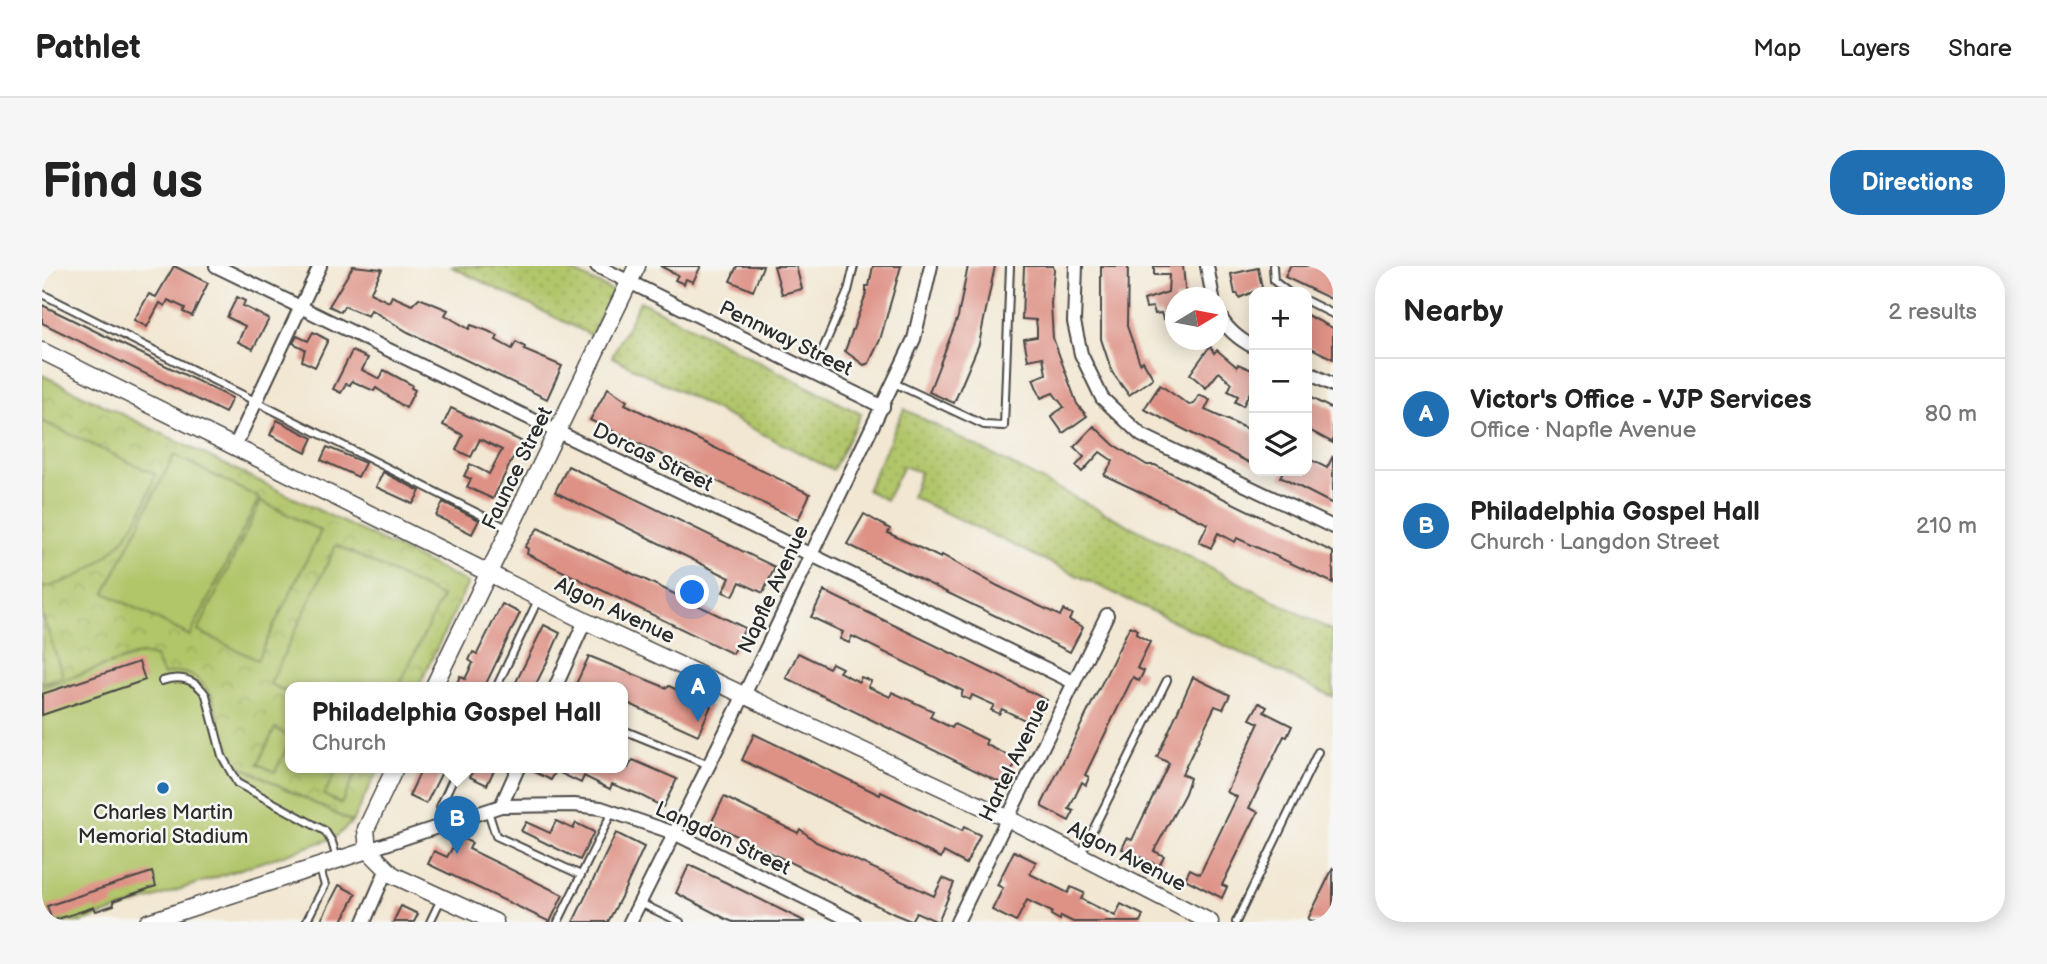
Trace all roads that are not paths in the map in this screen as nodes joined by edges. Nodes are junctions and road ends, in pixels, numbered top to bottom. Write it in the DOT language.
graph roads {
  1 [pos="216,266"];
  2 [pos="320,266"];
  3 [pos="597,266"];
  4 [pos="637,266"];
  5 [pos="854,266"];
  6 [pos="931,266"];
  7 [pos="1010,266"];
  8 [pos="1076,266"];
  9 [pos="1207,266"];
  10 [pos="1273,266"];
  11 [pos="629,283"];
  12 [pos="1211,287"];
  13 [pos="1282,287"];
  14 [pos="42,294"];
  15 [pos="1312,304"];
  16 [pos="300,307"];
  17 [pos="1333,314"];
  18 [pos="1228,327"];
  19 [pos="1249,343"];
  20 [pos="42,351"];
  21 [pos="822,351"];
  22 [pos="1312,374"];
  23 [pos="894,383"];
  24 [pos="1333,385"];
  25 [pos="257,400"];
  26 [pos="883,407"];
  27 [pos="559,432"];
  28 [pos="235,446"];
  29 [pos="1333,527"];
  30 [pos="510,529"];
  31 [pos="810,555"];
  32 [pos="489,571"];
  33 [pos="540,597"];
  34 [pos="1107,615"];
  35 [pos="585,621"];
  36 [pos="1167,680"];
  37 [pos="162,681"];
  38 [pos="436,682"];
  39 [pos="499,682"];
  40 [pos="558,682"];
  41 [pos="1073,682"];
  42 [pos="745,693"];
  43 [pos="628,732"];
  44 [pos="1318,752"];
  45 [pos="709,765"];
  46 [pos="393,773"];
  47 [pos="456,773"];
  48 [pos="516,773"];
  49 [pos="501,806"];
  50 [pos="488,810"];
  51 [pos="612,812"];
  52 [pos="1007,818"];
  53 [pos="444,825"];
  54 [pos="674,833"];
  55 [pos="368,850"];
  56 [pos="1079,856"];
  57 [pos="337,859"];
  58 [pos="318,865"];
  59 [pos="386,871"];
  60 [pos="581,875"];
  61 [pos="442,897"];
  62 [pos="640,903"];
  63 [pos="148,922"];
  64 [pos="306,922"];
  65 [pos="364,922"];
  66 [pos="430,922"];
  67 [pos="494,922"];
  68 [pos="558,922"];
  69 [pos="630,922"];
  70 [pos="680,922"];
  71 [pos="854,922"];
  72 [pos="957,922"];
  73 [pos="1210,922"];
  74 [pos="1236,922"];
  1 -- 16 [label="street, Dorcas Street"];
  2 -- 16 [label="street"];
  3 -- 11 [label="street, Pennway Street"];
  4 -- 11 [label="street, Faunce Street"];
  5 -- 21 [label="lane"];
  6 -- 23 [label="street, Napfle Avenue"];
  7 -- 23 [label="lane"];
  8 -- 29 [label="street"];
  9 -- 12 [label="street"];
  10 -- 13 [label="lane"];
  11 -- 26 [label="street, Pennway Street"];
  11 -- 27 [label="street, Faunce Street"];
  14 -- 25 [label="lane"];
  15 -- 17 [label="lane"];
  16 -- 25 [label="street"];
  16 -- 27 [label="street, Dorcas Street"];
  18 -- 19 [label="street"];
  20 -- 28 [label="street, Algon Avenue"];
  22 -- 24 [label="street"];
  23 -- 26 [label="street, Napfle Avenue"];
  25 -- 28 [label="street"];
  25 -- 30 [label="lane"];
  26 -- 31 [label="street, Napfle Avenue"];
  27 -- 30 [label="street, Faunce Street"];
  27 -- 31 [label="street, Dorcas Street"];
  28 -- 32 [label="street, Algon Avenue"];
  30 -- 32 [label="street, Faunce Street"];
  31 -- 41 [label="street, Dorcas Street"];
  31 -- 42 [label="street, Napfle Avenue"];
  32 -- 33 [label="street, Algon Avenue"];
  32 -- 38 [label="street, Faunce Street"];
  33 -- 35 [label="street, Algon Avenue"];
  33 -- 39 [label="lane"];
  34 -- 41 [label="street, Hartel Avenue"];
  35 -- 40 [label="street"];
  35 -- 42 [label="street, Algon Avenue"];
  36 -- 56 [label="lane"];
  37 -- 57 [label="lane"];
  41 -- 52 [label="street, Hartel Avenue"];
  42 -- 45 [label="street, Napfle Avenue"];
  42 -- 52 [label="street, Algon Avenue"];
  43 -- 45 [label="lane"];
  44 -- 74 [label="lane"];
  45 -- 54 [label="street, Napfle Avenue"];
  46 -- 55 [label="street"];
  47 -- 53 [label="lane"];
  48 -- 49 [label="street"];
  49 -- 50 [label="street, Langdon Street"];
  49 -- 51 [label="street, Langdon Street"];
  50 -- 53 [label="street, Langdon Street"];
  50 -- 60 [label="lane"];
  51 -- 54 [label="street, Langdon Street"];
  51 -- 60 [label="lane"];
  52 -- 56 [label="street, Algon Avenue"];
  52 -- 72 [label="street, Hartel Avenue"];
  53 -- 55 [label="street, Langdon Street"];
  54 -- 62 [label="street, Napfle Avenue"];
  54 -- 71 [label="street, Langdon Street"];
  55 -- 57 [label="street"];
  55 -- 59 [label="street"];
  56 -- 73 [label="street, Algon Avenue"];
  57 -- 58 [label="street"];
  58 -- 63 [label="street"];
  58 -- 64 [label="lane"];
  59 -- 61 [label="street"];
  59 -- 65 [label="street"];
  60 -- 68 [label="lane"];
  61 -- 66 [label="lane"];
  61 -- 67 [label="street"];
  62 -- 69 [label="street, Napfle Avenue"];
  62 -- 70 [label="lane"];
}
